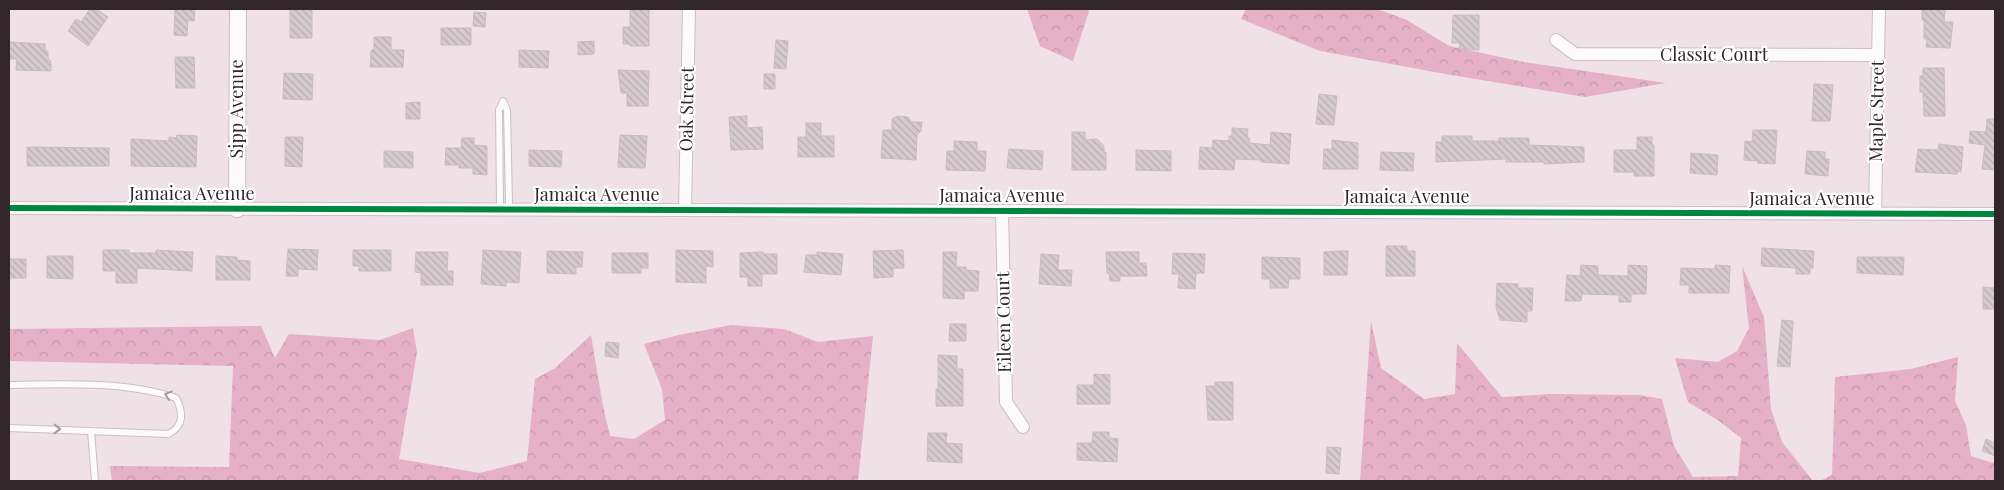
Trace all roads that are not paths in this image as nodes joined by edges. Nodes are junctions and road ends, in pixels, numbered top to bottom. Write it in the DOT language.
graph roads {
  1 [pos="238,9"];
  2 [pos="689,9"];
  3 [pos="1879,9"];
  4 [pos="1556,40"];
  5 [pos="1877,55"];
  6 [pos="9,208"];
  7 [pos="237,209"];
  8 [pos="505,210"];
  9 [pos="685,210"];
  10 [pos="1002,211"];
  11 [pos="1875,214"];
  12 [pos="1995,214"];
  13 [pos="9,384"];
  14 [pos="1023,427"];
  15 [pos="9,428"];
  16 [pos="90,431"];
  17 [pos="95,481"];
  1 -- 7 [label="street, Sipp Avenue"];
  2 -- 9 [label="street, Oak Street"];
  3 -- 5 [label="street, Maple Street"];
  4 -- 5 [label="street, Classic Court"];
  5 -- 11 [label="street, Maple Street"];
  6 -- 7 [label="street, Jamaica Avenue"];
  7 -- 8 [label="street, Jamaica Avenue"];
  8 -- 8 [label="lane"];
  8 -- 9 [label="street, Jamaica Avenue"];
  9 -- 10 [label="street, Jamaica Avenue"];
  10 -- 11 [label="street, Jamaica Avenue"];
  10 -- 14 [label="street, Eileen Court"];
  11 -- 12 [label="street, Jamaica Avenue"];
  16 -- 13 [label="lane, one-way"];
  15 -- 16 [label="lane, one-way"];
  16 -- 17 [label="lane"];
}
